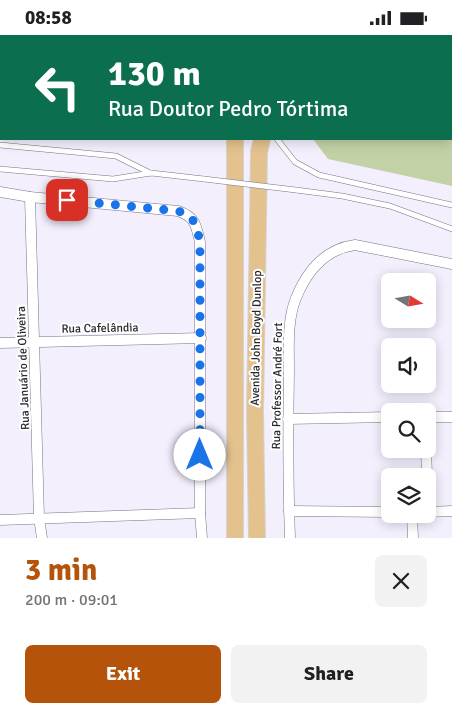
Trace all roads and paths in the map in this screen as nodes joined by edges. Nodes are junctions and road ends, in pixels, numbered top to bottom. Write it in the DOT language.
graph roads {
  1 [pos="262,140"];
  2 [pos="278,140"];
  3 [pos="234,143"];
  4 [pos="0,145"];
  5 [pos="0,169"];
  6 [pos="150,173"];
  7 [pos="0,193"];
  8 [pos="30,197"];
  9 [pos="452,205"];
  10 [pos="452,229"];
  11 [pos="452,264"];
  12 [pos="200,338"];
  13 [pos="35,342"];
  14 [pos="0,343"];
  15 [pos="381,417"];
  16 [pos="436,417"];
  17 [pos="452,417"];
  18 [pos="288,419"];
  19 [pos="289,511"];
  20 [pos="452,511"];
  21 [pos="381,512"];
  22 [pos="436,512"];
  23 [pos="200,513"];
  24 [pos="39,518"];
  25 [pos="0,519"];
  26 [pos="412,523"];
  27 [pos="42,538"];
  28 [pos="202,538"];
  29 [pos="235,538"];
  30 [pos="257,538"];
  31 [pos="290,538"];
  32 [pos="413,538"];
  1 -- 30 [label="main road, Avenida John Boyd Dunlop"];
  2 -- 9 [label="lane"];
  3 -- 29 [label="main road, Avenida John Boyd Dunlop"];
  4 -- 6 [label="lane"];
  5 -- 6 [label="lane"];
  6 -- 10 [label="lane, bridge"];
  7 -- 8 [label="street"];
  8 -- 12 [label="street"];
  8 -- 13 [label="street, Rua Januário de Oliveira"];
  11 -- 18 [label="street, Rua Professor André Fort"];
  12 -- 13 [label="street, Rua Cafelândia"];
  12 -- 23 [label="street"];
  13 -- 14 [label="street, Rua Cafelândia"];
  13 -- 24 [label="street, Rua Januário de Oliveira"];
  15 -- 18 [label="street"];
  16 -- 17 [label="street"];
  18 -- 19 [label="street, Rua Professor André Fort"];
  19 -- 21 [label="street"];
  19 -- 31 [label="street, Rua Professor André Fort"];
  20 -- 22 [label="street"];
  23 -- 24 [label="street"];
  23 -- 28 [label="street"];
  24 -- 25 [label="street"];
  24 -- 27 [label="street, Rua Januário de Oliveira"];
  26 -- 32 [label="street"];
}
